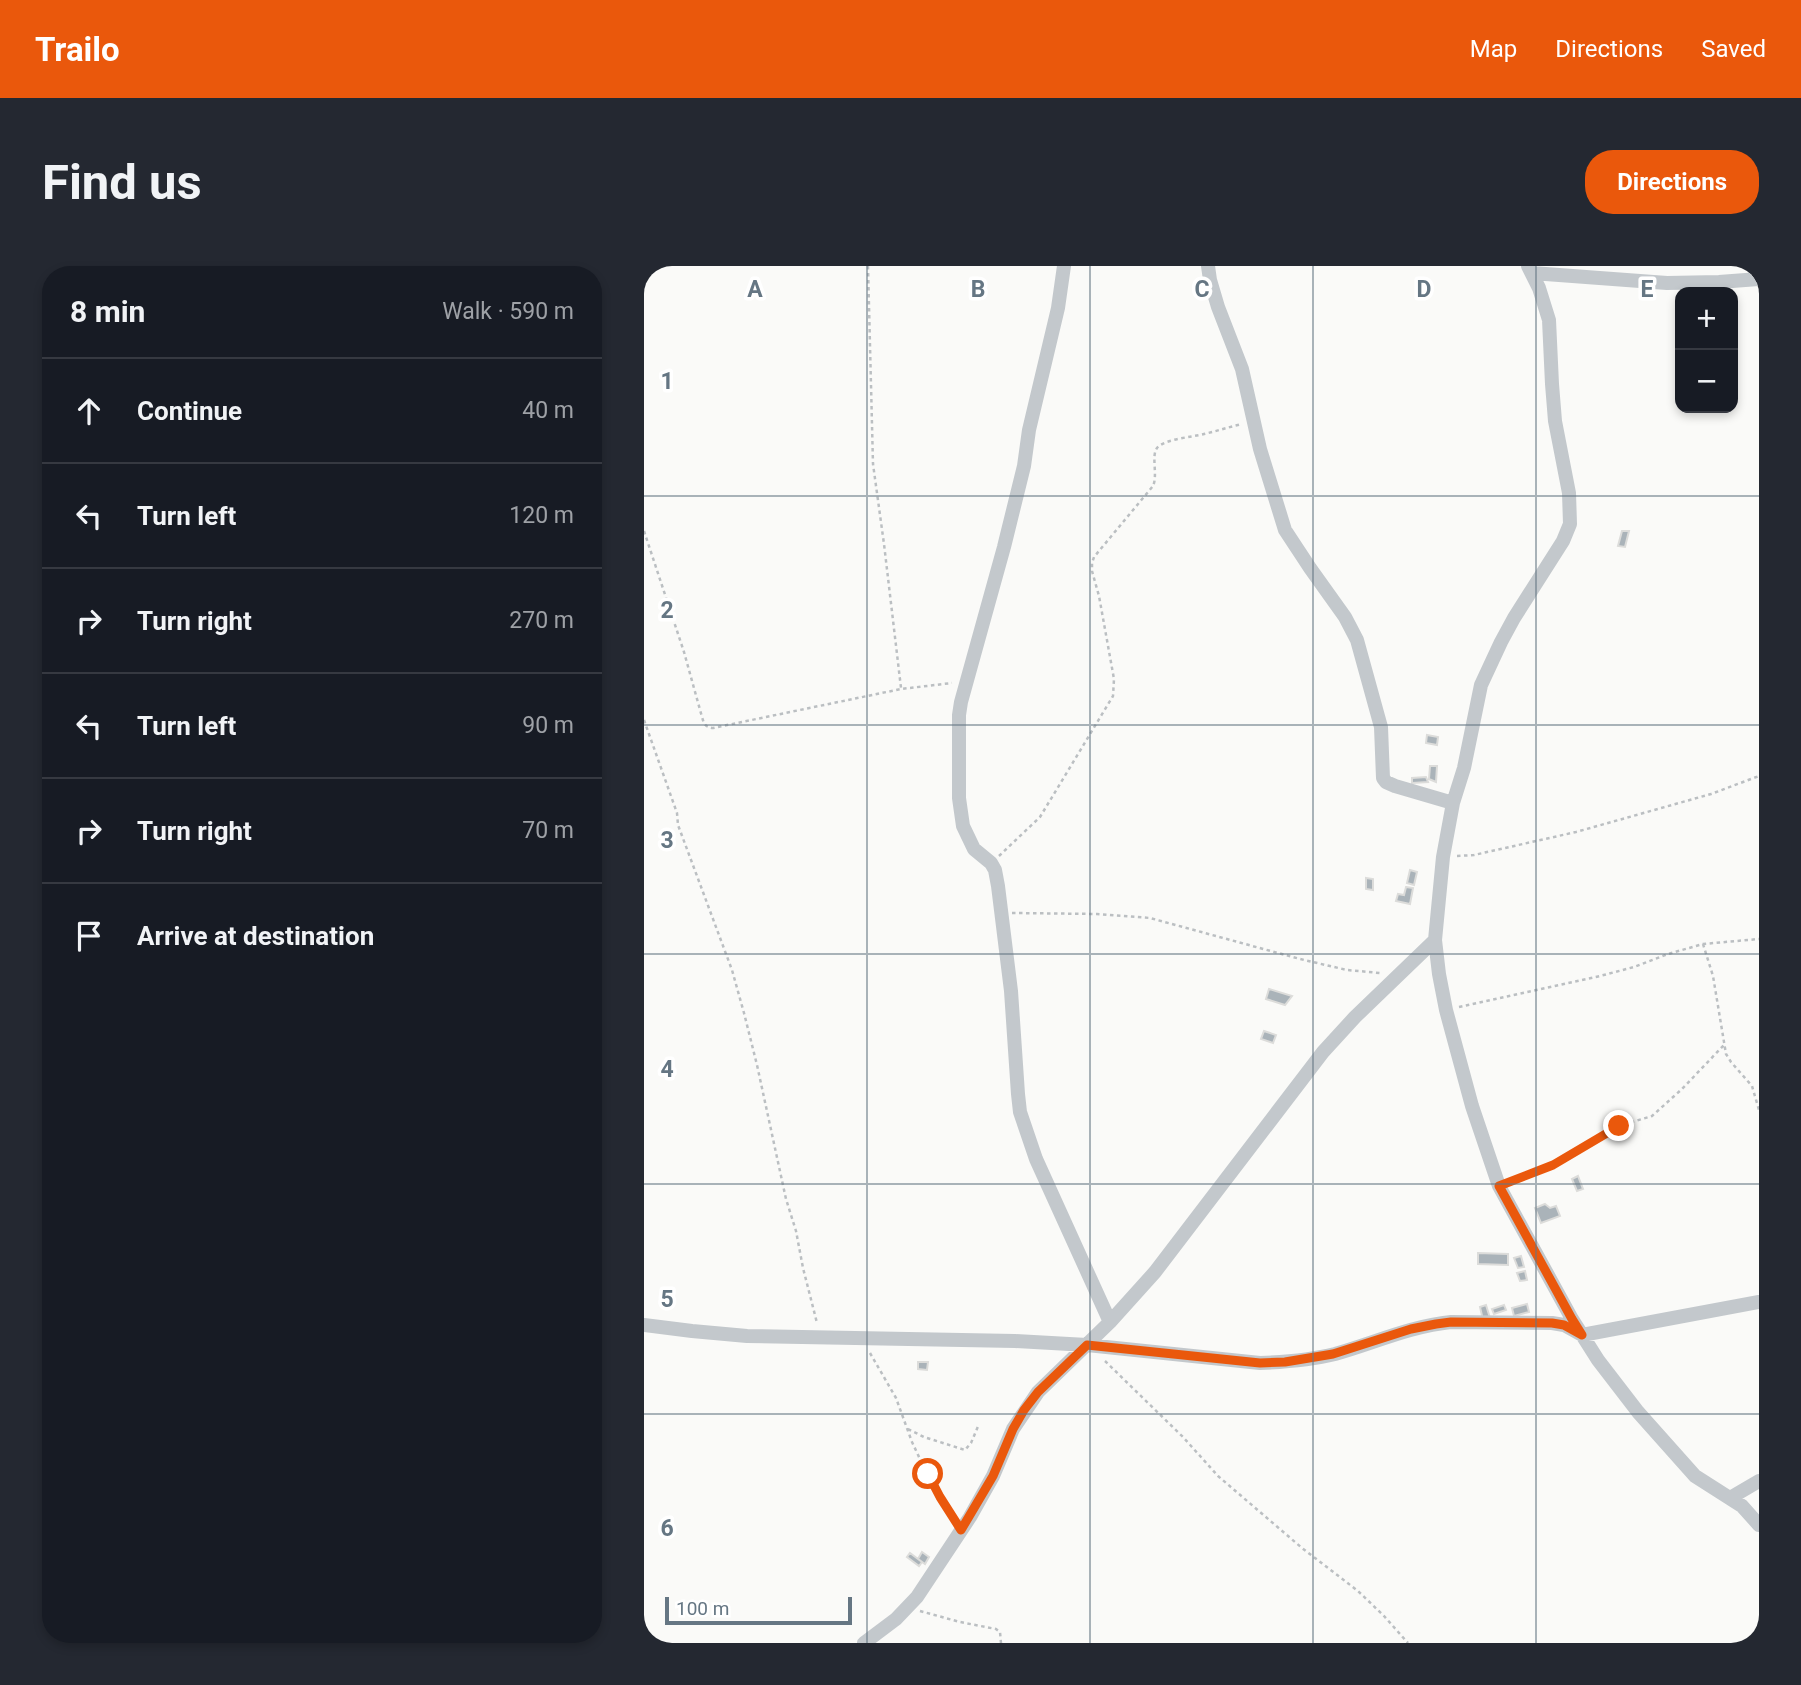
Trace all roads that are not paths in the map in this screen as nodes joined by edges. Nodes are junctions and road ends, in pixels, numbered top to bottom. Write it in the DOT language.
graph roads {
  1 [pos="1064,266"];
  2 [pos="1208,266"];
  3 [pos="1530,270"];
  4 [pos="1759,279"];
  5 [pos="1453,803"];
  6 [pos="1435,940"];
  7 [pos="1759,1302"];
  8 [pos="1110,1322"];
  9 [pos="644,1325"];
  10 [pos="1582,1335"];
  11 [pos="1087,1345"];
  12 [pos="1759,1481"];
  13 [pos="1730,1498"];
  14 [pos="1759,1525"];
  15 [pos="864,1643"];
  1 -- 8 [label="street"];
  2 -- 5 [label="street"];
  3 -- 4 [label="street"];
  3 -- 5 [label="street"];
  5 -- 6 [label="street"];
  6 -- 8 [label="street"];
  6 -- 10 [label="street"];
  7 -- 10 [label="street"];
  8 -- 11 [label="street"];
  9 -- 11 [label="street"];
  10 -- 11 [label="street"];
  10 -- 13 [label="street"];
  11 -- 15 [label="street"];
  12 -- 13 [label="street"];
  13 -- 14 [label="street"];
}
